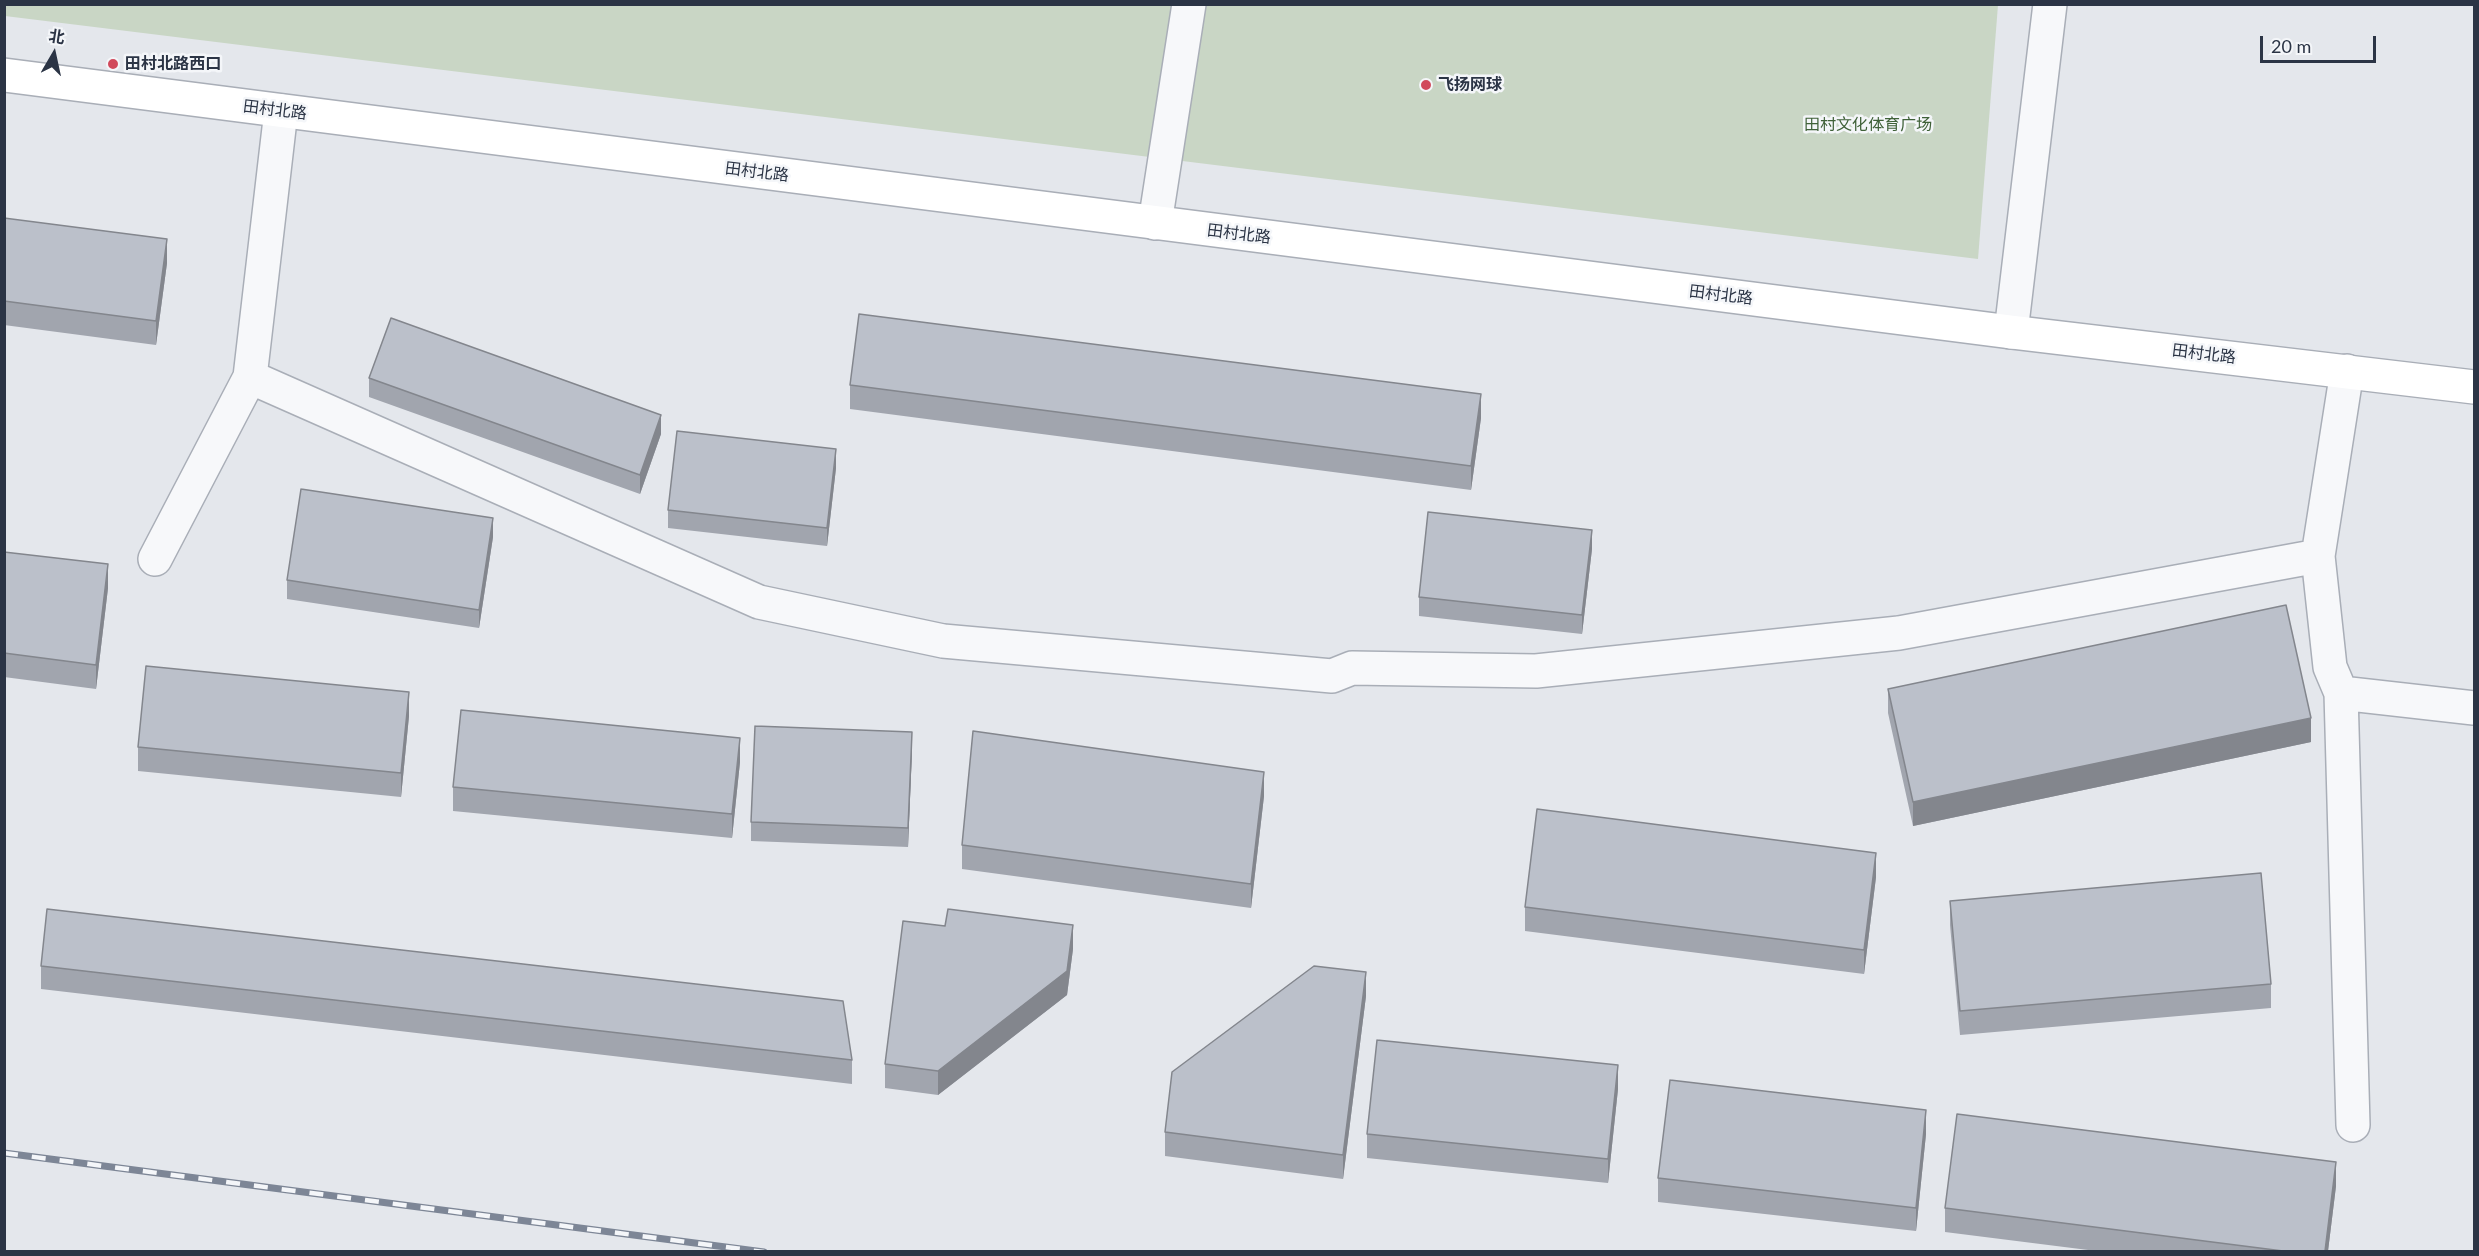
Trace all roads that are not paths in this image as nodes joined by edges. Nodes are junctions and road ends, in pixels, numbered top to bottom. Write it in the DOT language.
graph roads {
  1 [pos="1189,4"];
  2 [pos="2050,4"];
  3 [pos="4,75"];
  4 [pos="281,111"];
  5 [pos="1155,224"];
  6 [pos="2011,332"];
  7 [pos="2347,371"];
  8 [pos="250,377"];
  9 [pos="2475,387"];
  10 [pos="2318,556"];
  11 [pos="155,559"];
  12 [pos="2341,693"];
  13 [pos="2475,708"];
  14 [pos="2353,1125"];
  1 -- 5 [label="street"];
  2 -- 6 [label="street"];
  3 -- 4 [label="street, 田村北路"];
  4 -- 5 [label="street, 田村北路"];
  4 -- 8 [label="street"];
  5 -- 6 [label="street, 田村北路"];
  6 -- 7 [label="street, 田村北路"];
  7 -- 9 [label="street, 田村北路"];
  7 -- 10 [label="street"];
  8 -- 10 [label="street"];
  8 -- 11 [label="street"];
  10 -- 12 [label="street"];
  12 -- 13 [label="street"];
  12 -- 14 [label="street"];
}
